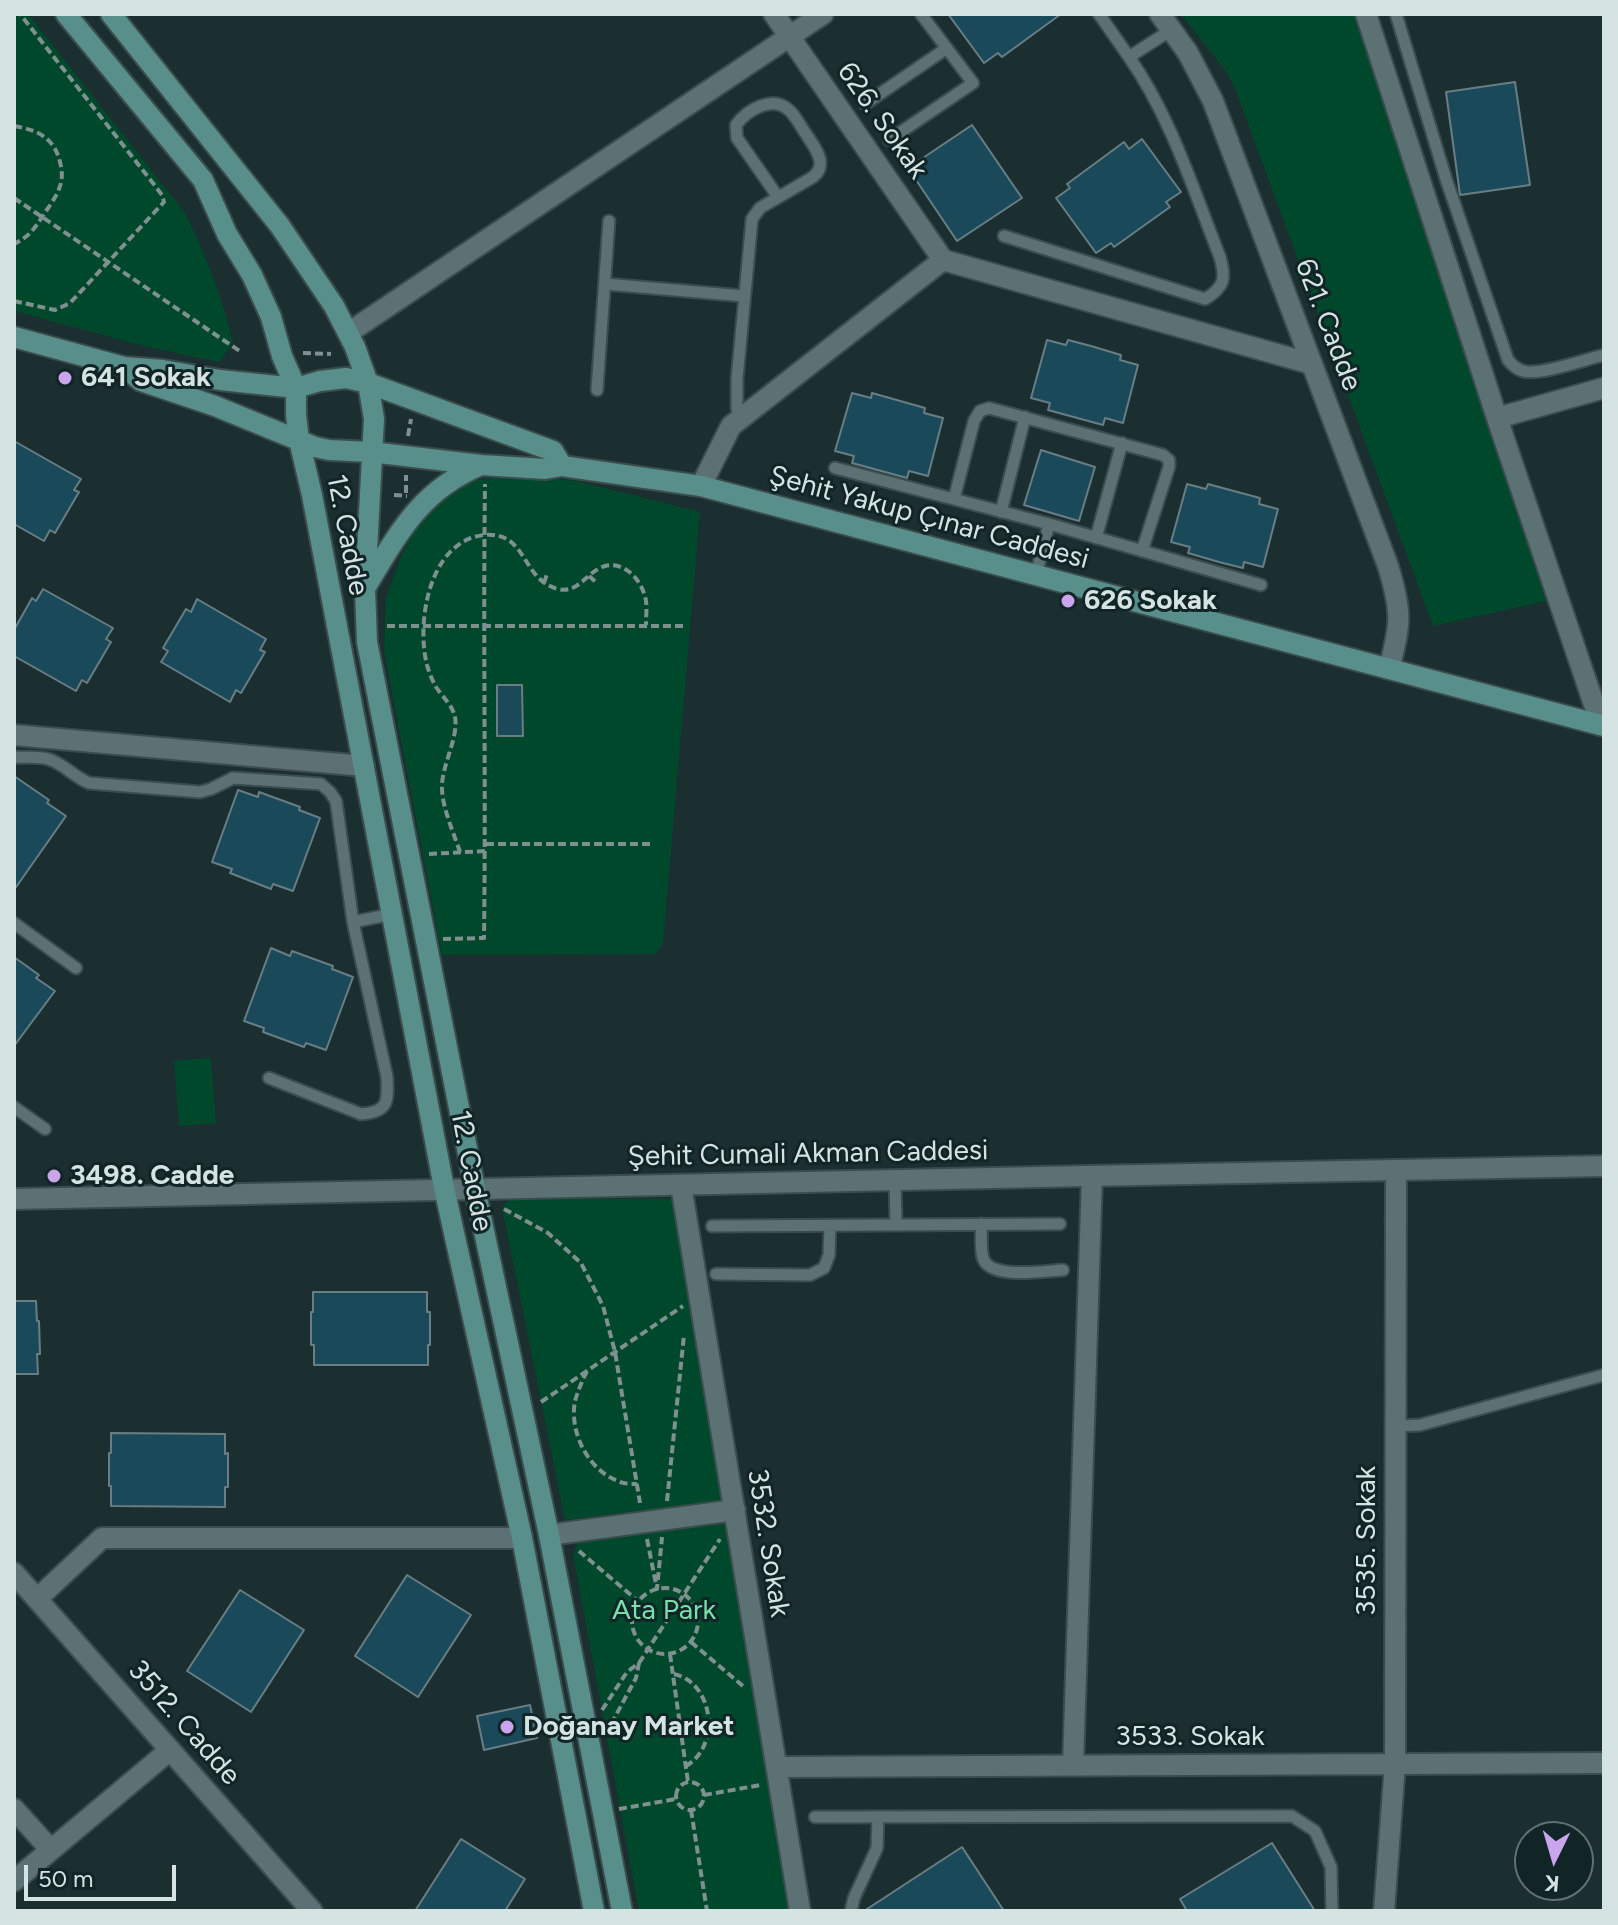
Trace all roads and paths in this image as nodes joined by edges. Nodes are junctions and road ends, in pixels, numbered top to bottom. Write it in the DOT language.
graph roads {
  1 [pos="20,14"];
  2 [pos="66,14"];
  3 [pos="111,14"];
  4 [pos="774,14"];
  5 [pos="823,14"];
  6 [pos="921,14"];
  7 [pos="1099,14"];
  8 [pos="1366,14"];
  9 [pos="1396,14"];
  10 [pos="1166,22"];
  11 [pos="790,36"];
  12 [pos="947,48"];
  13 [pos="1129,57"];
  14 [pos="865,104"];
  15 [pos="14,126"];
  16 [pos="889,140"];
  17 [pos="778,197"];
  18 [pos="14,198"];
  19 [pos="42,217"];
  20 [pos="609,221"];
  21 [pos="1004,236"];
  22 [pos="14,244"];
  23 [pos="943,260"];
  24 [pos="107,262"];
  25 [pos="605,284"];
  26 [pos="744,296"];
  27 [pos="14,301"];
  28 [pos="348,333"];
  29 [pos="14,337"];
  30 [pos="241,352"];
  31 [pos="296,353"];
  32 [pos="331,354"];
  33 [pos="1604,355"];
  34 [pos="1312,364"];
  35 [pos="124,367"];
  36 [pos="368,383"];
  37 [pos="296,388"];
  38 [pos="1604,388"];
  39 [pos="597,390"];
  40 [pos="743,417"];
  41 [pos="1025,417"];
  42 [pos="1497,418"];
  43 [pos="411,419"];
  44 [pos="299,440"];
  45 [pos="408,441"];
  46 [pos="1122,443"];
  47 [pos="371,452"];
  48 [pos="562,466"];
  49 [pos="835,468"];
  50 [pos="483,469"];
  51 [pos="406,475"];
  52 [pos="701,486"];
  53 [pos="406,495"];
  54 [pos="954,499"];
  55 [pos="1001,512"];
  56 [pos="1049,524"];
  57 [pos="484,535"];
  58 [pos="1096,538"];
  59 [pos="1142,551"];
  60 [pos="547,574"];
  61 [pos="1036,575"];
  62 [pos="589,576"];
  63 [pos="544,583"];
  64 [pos="597,583"];
  65 [pos="1261,585"];
  66 [pos="365,589"];
  67 [pos="422,625"];
  68 [pos="483,625"];
  69 [pos="646,625"];
  70 [pos="381,626"];
  71 [pos="684,626"];
  72 [pos="1389,669"];
  73 [pos="1603,726"];
  74 [pos="14,735"];
  75 [pos="14,757"];
  76 [pos="364,766"];
  77 [pos="486,844"];
  78 [pos="653,844"];
  79 [pos="485,851"];
  80 [pos="460,852"];
  81 [pos="423,854"];
  82 [pos="392,914"];
  83 [pos="353,922"];
  84 [pos="14,923"];
  85 [pos="441,939"];
  86 [pos="76,968"];
  87 [pos="269,1078"];
  88 [pos="14,1107"];
  89 [pos="45,1129"];
  90 [pos="1604,1166"];
  91 [pos="1396,1170"];
  92 [pos="1092,1176"];
  93 [pos="895,1180"];
  94 [pos="681,1185"];
  95 [pos="444,1188"];
  96 [pos="475,1189"];
  97 [pos="14,1199"];
  98 [pos="502,1208"];
  99 [pos="896,1224"];
  100 [pos="981,1224"];
  101 [pos="1060,1224"];
  102 [pos="712,1226"];
  103 [pos="830,1226"];
  104 [pos="1063,1270"];
  105 [pos="716,1274"];
  106 [pos="686,1319"];
  107 [pos="684,1335"];
  108 [pos="615,1352"];
  109 [pos="587,1370"];
  110 [pos="1604,1375"];
  111 [pos="537,1404"];
  112 [pos="1395,1426"];
  113 [pos="637,1484"];
  114 [pos="667,1507"];
  115 [pos="641,1510"];
  116 [pos="735,1510"];
  117 [pos="663,1527"];
  118 [pos="645,1529"];
  119 [pos="549,1535"];
  120 [pos="723,1535"];
  121 [pos="522,1538"];
  122 [pos="572,1545"];
  123 [pos="14,1573"];
  124 [pos="657,1589"];
  125 [pos="683,1594"];
  126 [pos="37,1599"];
  127 [pos="638,1601"];
  128 [pos="691,1642"];
  129 [pos="648,1650"];
  130 [pos="670,1654"];
  131 [pos="639,1663"];
  132 [pos="673,1674"];
  133 [pos="767,1707"];
  134 [pos="601,1712"];
  135 [pos="605,1735"];
  136 [pos="170,1750"];
  137 [pos="1604,1763"];
  138 [pos="1395,1764"];
  139 [pos="686,1766"];
  140 [pos="1073,1766"];
  141 [pos="778,1775"];
  142 [pos="688,1782"];
  143 [pos="704,1795"];
  144 [pos="676,1799"];
  145 [pos="14,1809"];
  146 [pos="619,1809"];
  147 [pos="691,1810"];
  148 [pos="815,1817"];
  149 [pos="878,1817"];
  150 [pos="51,1850"];
  151 [pos="14,1881"];
  152 [pos="312,1911"];
  153 [pos="594,1911"];
  154 [pos="622,1911"];
  155 [pos="707,1911"];
  156 [pos="800,1911"];
  157 [pos="851,1911"];
  158 [pos="1332,1911"];
  159 [pos="1384,1911"];
  1 -- 24 [label="path"];
  2 -- 37 [label="main road"];
  3 -- 28 [label="main road"];
  4 -- 11 [label="street, 626. Sokak"];
  5 -- 11 [label="street"];
  6 -- 12 [label="lane"];
  7 -- 13 [label="lane"];
  8 -- 42 [label="street"];
  9 -- 33 [label="lane"];
  10 -- 13 [label="lane"];
  10 -- 34 [label="street, 621. Cadde"];
  11 -- 23 [label="street, 626. Sokak"];
  11 -- 28 [label="street"];
  12 -- 14 [label="lane"];
  12 -- 16 [label="lane"];
  13 -- 21 [label="lane"];
  15 -- 19 [label="path"];
  17 -- 17 [label="lane"];
  17 -- 26 [label="lane"];
  18 -- 19 [label="path"];
  19 -- 22 [label="path"];
  19 -- 24 [label="path"];
  20 -- 25 [label="lane"];
  23 -- 34 [label="street"];
  23 -- 40 [label="street"];
  24 -- 27 [label="path"];
  24 -- 30 [label="path"];
  25 -- 26 [label="lane"];
  25 -- 39 [label="lane"];
  26 -- 40 [label="lane"];
  28 -- 36 [label="main road"];
  29 -- 35 [label="main road"];
  31 -- 32 [label="path"];
  34 -- 72 [label="street, 621. Cadde"];
  35 -- 37 [label="main road"];
  35 -- 44 [label="main road"];
  36 -- 37 [label="main road"];
  36 -- 47 [label="main road"];
  36 -- 48 [label="main road"];
  37 -- 44 [label="main road"];
  38 -- 42 [label="street"];
  40 -- 52 [label="street"];
  41 -- 46 [label="lane"];
  41 -- 54 [label="lane"];
  41 -- 55 [label="lane"];
  42 -- 73 [label="street"];
  43 -- 45 [label="path"];
  44 -- 47 [label="main road"];
  44 -- 76 [label="main road, 12. Cadde"];
  46 -- 58 [label="lane"];
  46 -- 59 [label="lane"];
  47 -- 50 [label="main road, Şehit Yakup Çınar Caddesi"];
  47 -- 66 [label="main road, 12. Cadde"];
  48 -- 50 [label="main road, Şehit Yakup Çınar Caddesi"];
  48 -- 52 [label="main road, Şehit Yakup Çınar Caddesi"];
  49 -- 54 [label="lane"];
  50 -- 57 [label="path"];
  50 -- 66 [label="main road"];
  51 -- 53 [label="path"];
  52 -- 61 [label="main road, Şehit Yakup Çınar Caddesi"];
  54 -- 55 [label="lane"];
  55 -- 56 [label="lane"];
  56 -- 58 [label="lane"];
  56 -- 61 [label="lane"];
  57 -- 63 [label="path"];
  57 -- 67 [label="path"];
  57 -- 68 [label="path"];
  58 -- 59 [label="lane"];
  59 -- 65 [label="lane"];
  60 -- 63 [label="path"];
  61 -- 72 [label="main road, Şehit Yakup Çınar Caddesi"];
  62 -- 63 [label="path"];
  62 -- 64 [label="path"];
  62 -- 69 [label="path"];
  66 -- 96 [label="main road, 12. Cadde"];
  67 -- 68 [label="path"];
  67 -- 70 [label="path"];
  67 -- 80 [label="path"];
  68 -- 69 [label="path"];
  68 -- 77 [label="path"];
  69 -- 71 [label="path"];
  72 -- 73 [label="main road, Şehit Yakup Çınar Caddesi"];
  74 -- 76 [label="street"];
  75 -- 83 [label="lane"];
  76 -- 82 [label="main road, 12. Cadde"];
  77 -- 78 [label="path"];
  77 -- 79 [label="path"];
  79 -- 80 [label="path"];
  79 -- 85 [label="path"];
  80 -- 81 [label="path"];
  82 -- 83 [label="lane"];
  82 -- 95 [label="main road, 12. Cadde"];
  83 -- 87 [label="lane"];
  84 -- 86 [label="lane"];
  88 -- 89 [label="lane"];
  90 -- 91 [label="street, Şehit Cumali Akman Caddesi"];
  91 -- 92 [label="street, Şehit Cumali Akman Caddesi"];
  91 -- 112 [label="street, 3535. Sokak"];
  92 -- 93 [label="street, Şehit Cumali Akman Caddesi"];
  92 -- 140 [label="street"];
  93 -- 94 [label="street, Şehit Cumali Akman Caddesi"];
  93 -- 99 [label="lane"];
  94 -- 96 [label="street, Şehit Cumali Akman Caddesi"];
  94 -- 116 [label="street, 3532. Sokak"];
  95 -- 96 [label="street, Şehit Cumali Akman Caddesi"];
  95 -- 97 [label="street, Şehit Cumali Akman Caddesi"];
  95 -- 121 [label="main road, 12. Cadde"];
  96 -- 119 [label="main road, 12. Cadde"];
  98 -- 108 [label="path"];
  99 -- 100 [label="lane"];
  99 -- 103 [label="lane"];
  100 -- 101 [label="lane"];
  100 -- 104 [label="lane"];
  102 -- 103 [label="lane"];
  103 -- 105 [label="lane"];
  106 -- 108 [label="path"];
  107 -- 114 [label="path"];
  108 -- 109 [label="path"];
  108 -- 113 [label="path"];
  109 -- 111 [label="path"];
  109 -- 113 [label="path"];
  110 -- 112 [label="lane"];
  112 -- 138 [label="street, 3535. Sokak"];
  113 -- 115 [label="path"];
  116 -- 119 [label="street"];
  116 -- 133 [label="street, 3532. Sokak"];
  117 -- 124 [label="path"];
  118 -- 124 [label="path"];
  119 -- 154 [label="main road, 12. Cadde"];
  120 -- 125 [label="path"];
  121 -- 126 [label="street"];
  121 -- 153 [label="main road, 12. Cadde"];
  122 -- 127 [label="path"];
  123 -- 126 [label="street, 3512. Cadde"];
  124 -- 125 [label="path"];
  124 -- 127 [label="path"];
  125 -- 128 [label="path"];
  125 -- 129 [label="path"];
  126 -- 136 [label="street, 3512. Cadde"];
  127 -- 129 [label="path"];
  128 -- 130 [label="path"];
  128 -- 133 [label="path"];
  129 -- 130 [label="path"];
  129 -- 131 [label="path"];
  130 -- 132 [label="path"];
  131 -- 134 [label="path"];
  131 -- 135 [label="path"];
  132 -- 139 [label="path"];
  132 -- 139 [label="path"];
  133 -- 141 [label="street, 3532. Sokak"];
  136 -- 150 [label="street"];
  136 -- 152 [label="street, 3512. Cadde"];
  137 -- 138 [label="street, 3533. Sokak"];
  138 -- 140 [label="street, 3533. Sokak"];
  138 -- 159 [label="street, 3535. Sokak"];
  139 -- 142 [label="path"];
  140 -- 141 [label="street, 3533. Sokak"];
  141 -- 143 [label="path"];
  141 -- 156 [label="street, 3532. Sokak"];
  142 -- 143 [label="path"];
  142 -- 144 [label="path"];
  143 -- 147 [label="path"];
  144 -- 146 [label="path"];
  144 -- 147 [label="path"];
  145 -- 150 [label="street"];
  147 -- 155 [label="path"];
  148 -- 149 [label="lane"];
  149 -- 157 [label="lane"];
  149 -- 158 [label="lane"];
  150 -- 151 [label="street"];
}
